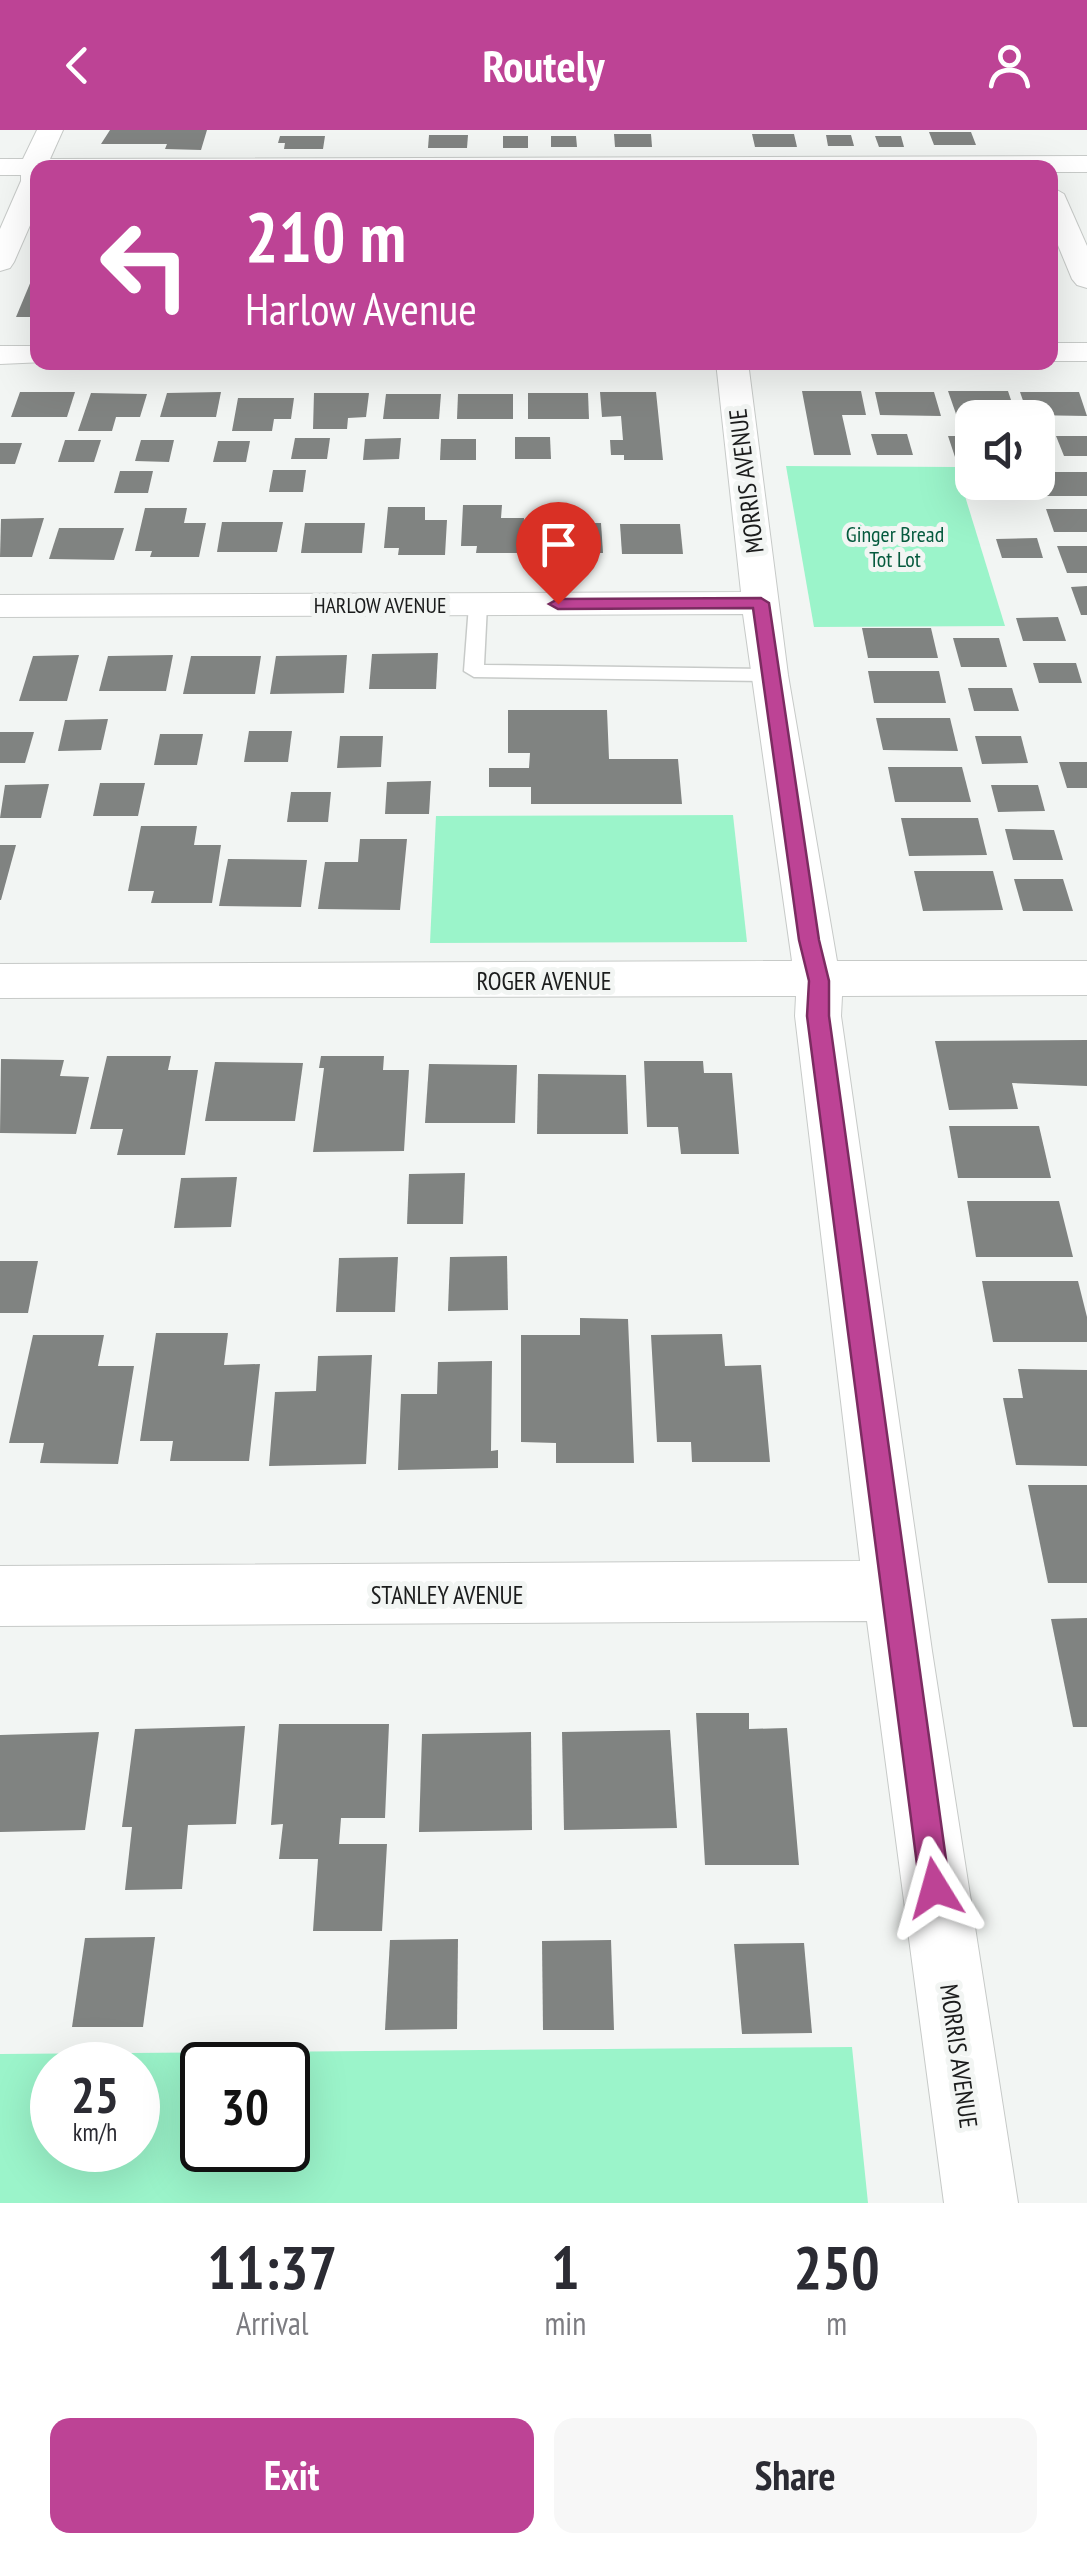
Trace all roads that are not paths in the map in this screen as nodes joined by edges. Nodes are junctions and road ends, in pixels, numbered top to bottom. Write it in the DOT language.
graph roads {
  1 [pos="50,130"];
  2 [pos="1034,157"];
  3 [pos="374,158"];
  4 [pos="703,158"];
  5 [pos="36,160"];
  6 [pos="298,160"];
  7 [pos="1058,160"];
  8 [pos="1087,164"];
  9 [pos="0,167"];
  10 [pos="30,167"];
  11 [pos="30,192"];
  12 [pos="1058,212"];
  13 [pos="0,262"];
  14 [pos="1087,279"];
  15 [pos="1058,352"];
  16 [pos="1087,352"];
  17 [pos="0,356"];
  18 [pos="30,356"];
  19 [pos="733,370"];
  20 [pos="761,603"];
  21 [pos="478,605"];
  22 [pos="0,606"];
  23 [pos="769,674"];
  24 [pos="1087,978"];
  25 [pos="0,981"];
  26 [pos="819,981"];
  27 [pos="894,1591"];
  28 [pos="0,1596"];
  29 [pos="981,2203"];
  1 -- 5 [label="street"];
  2 -- 4 [label="street"];
  3 -- 4 [label="street"];
  3 -- 6 [label="street"];
  7 -- 8 [label="street"];
  9 -- 10 [label="street"];
  11 -- 13 [label="street"];
  12 -- 14 [label="street"];
  15 -- 16 [label="street"];
  17 -- 18 [label="street"];
  19 -- 20 [label="street, MORRIS AVENUE"];
  20 -- 21 [label="street, HARLOW AVENUE"];
  20 -- 23 [label="street, MORRIS AVENUE"];
  21 -- 22 [label="street, HARLOW AVENUE"];
  21 -- 23 [label="lane"];
  23 -- 26 [label="street, MORRIS AVENUE"];
  24 -- 26 [label="street, ROGER AVENUE"];
  25 -- 26 [label="street, ROGER AVENUE"];
  26 -- 27 [label="street, MORRIS AVENUE"];
  27 -- 28 [label="street, STANLEY AVENUE"];
  27 -- 29 [label="street, MORRIS AVENUE"];
}
